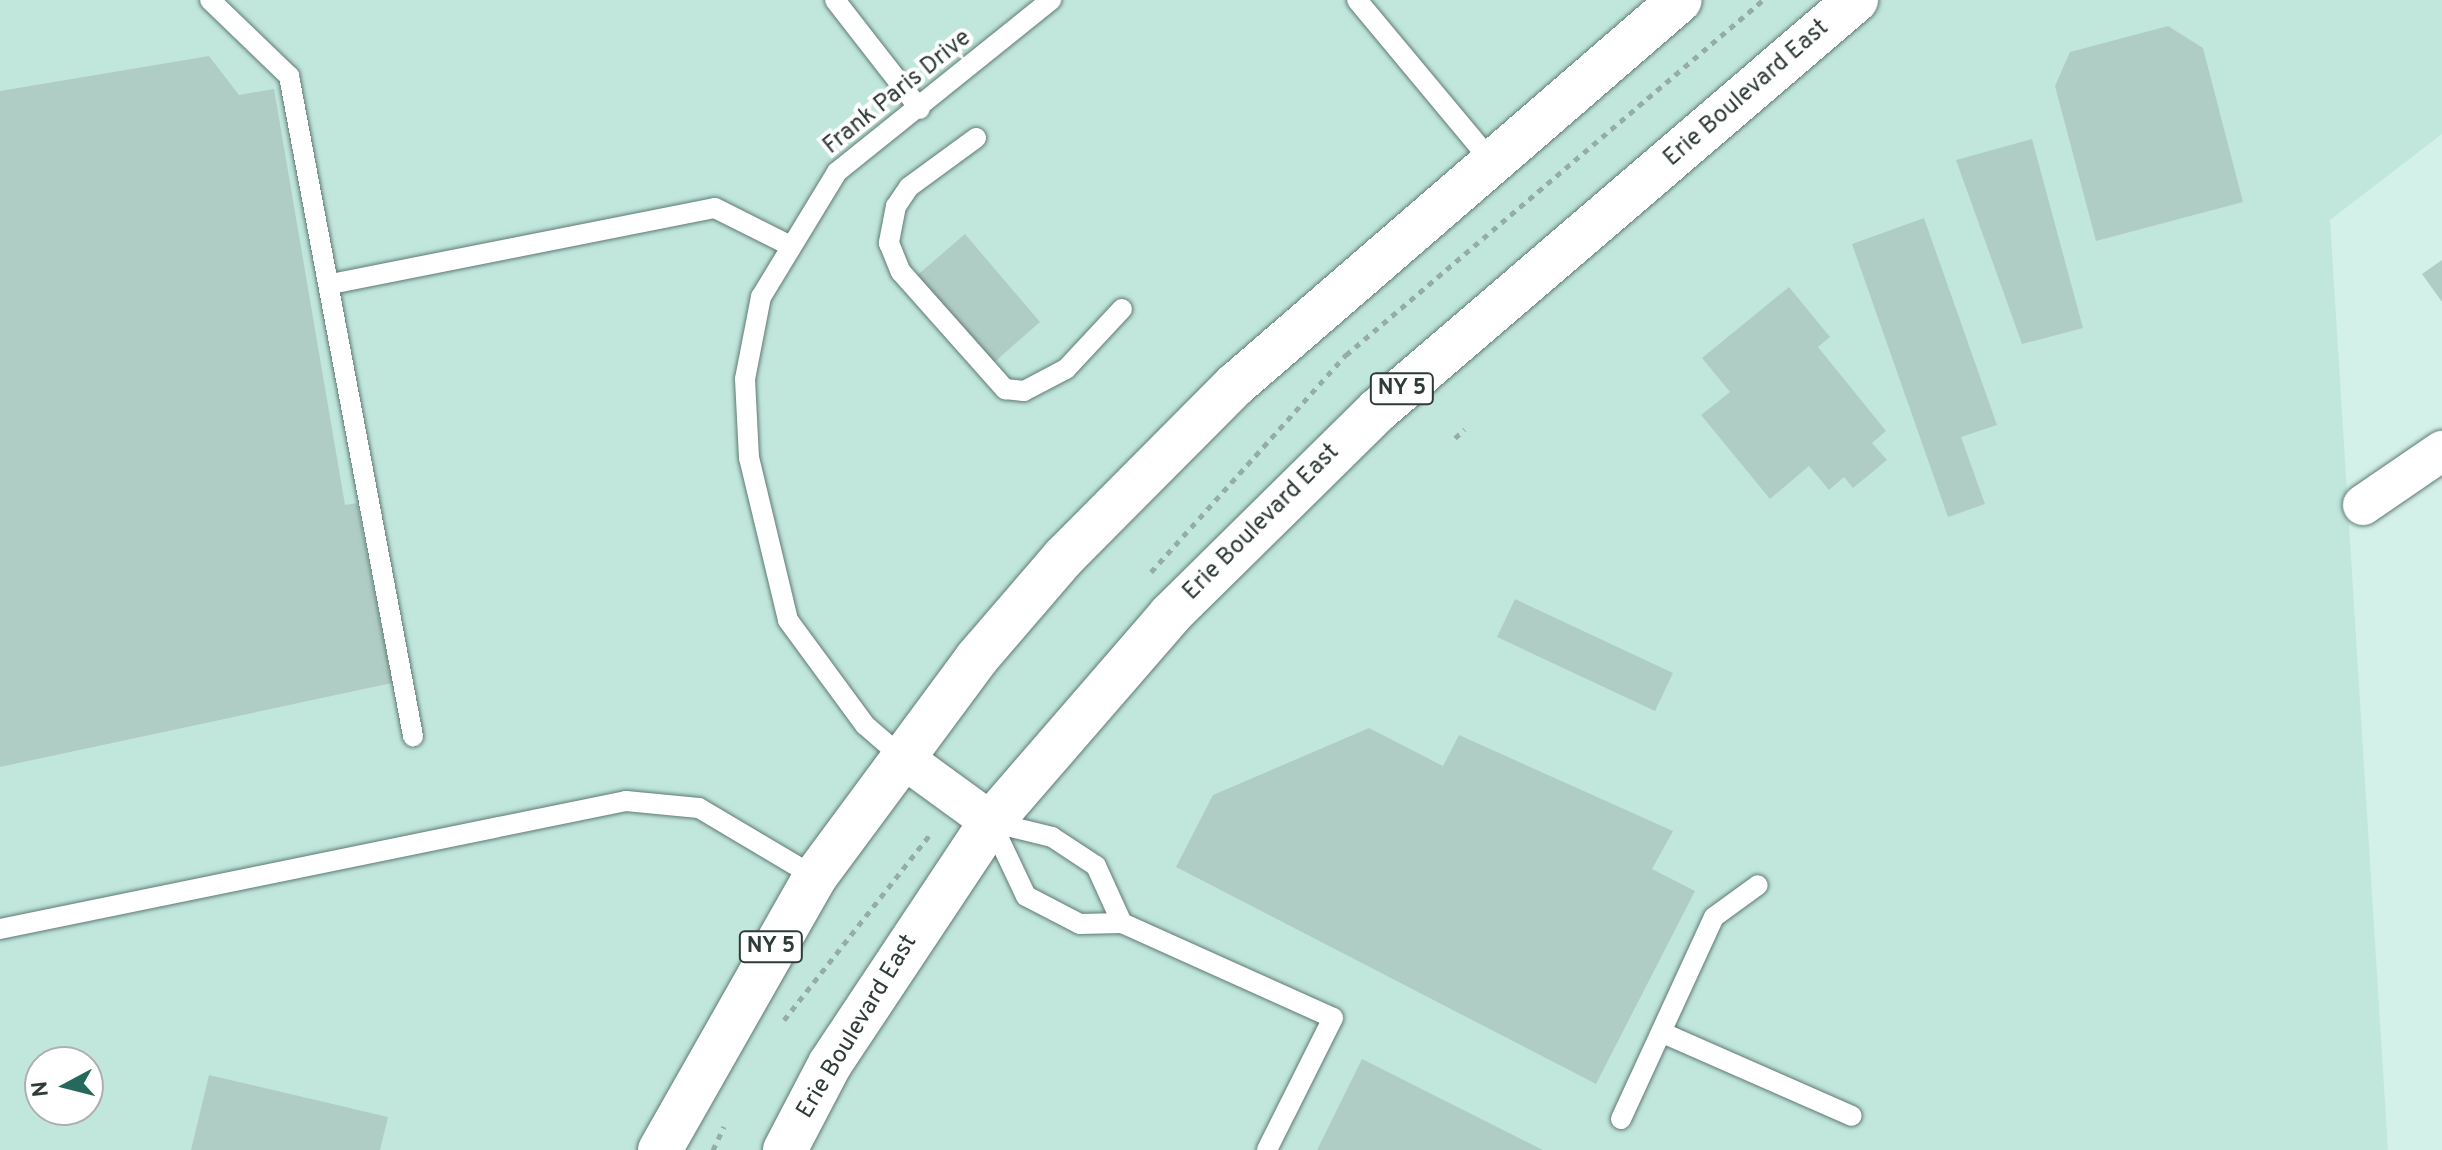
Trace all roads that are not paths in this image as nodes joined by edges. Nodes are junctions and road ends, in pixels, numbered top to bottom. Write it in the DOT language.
graph roads {
  1 [pos="210,0"];
  2 [pos="835,0"];
  3 [pos="1051,0"];
  4 [pos="1357,0"];
  5 [pos="1680,0"];
  6 [pos="1856,0"];
  7 [pos="920,109"];
  8 [pos="976,138"];
  9 [pos="1491,161"];
  10 [pos="787,244"];
  11 [pos="331,284"];
  12 [pos="1122,309"];
  13 [pos="2442,451"];
  14 [pos="2363,505"];
  15 [pos="413,736"];
  16 [pos="903,758"];
  17 [pos="991,822"];
  18 [pos="815,877"];
  19 [pos="1758,885"];
  20 [pos="1122,923"];
  21 [pos="0,929"];
  22 [pos="1663,1033"];
  23 [pos="1852,1116"];
  24 [pos="1621,1119"];
  25 [pos="660,1150"];
  26 [pos="785,1150"];
  27 [pos="1267,1150"];
  1 -- 11 [label="lane"];
  2 -- 7 [label="lane"];
  3 -- 7 [label="lane, Frank Paris Drive"];
  4 -- 9 [label="lane"];
  5 -- 9 [label="main road, NY 5"];
  6 -- 17 [label="main road, Erie Boulevard East / NY 5"];
  7 -- 10 [label="lane, Frank Paris Drive"];
  8 -- 12 [label="lane"];
  9 -- 16 [label="main road, NY 5"];
  10 -- 11 [label="lane"];
  10 -- 16 [label="lane, Frank Paris Drive"];
  11 -- 15 [label="lane"];
  13 -- 14 [label="street"];
  16 -- 17 [label="street"];
  16 -- 18 [label="main road, NY 5"];
  17 -- 20 [label="lane"];
  17 -- 20 [label="lane"];
  17 -- 26 [label="main road, Erie Boulevard East / NY 5"];
  18 -- 21 [label="lane"];
  18 -- 25 [label="main road, NY 5"];
  19 -- 22 [label="lane"];
  20 -- 27 [label="lane"];
  22 -- 23 [label="lane"];
  22 -- 24 [label="lane"];
}
